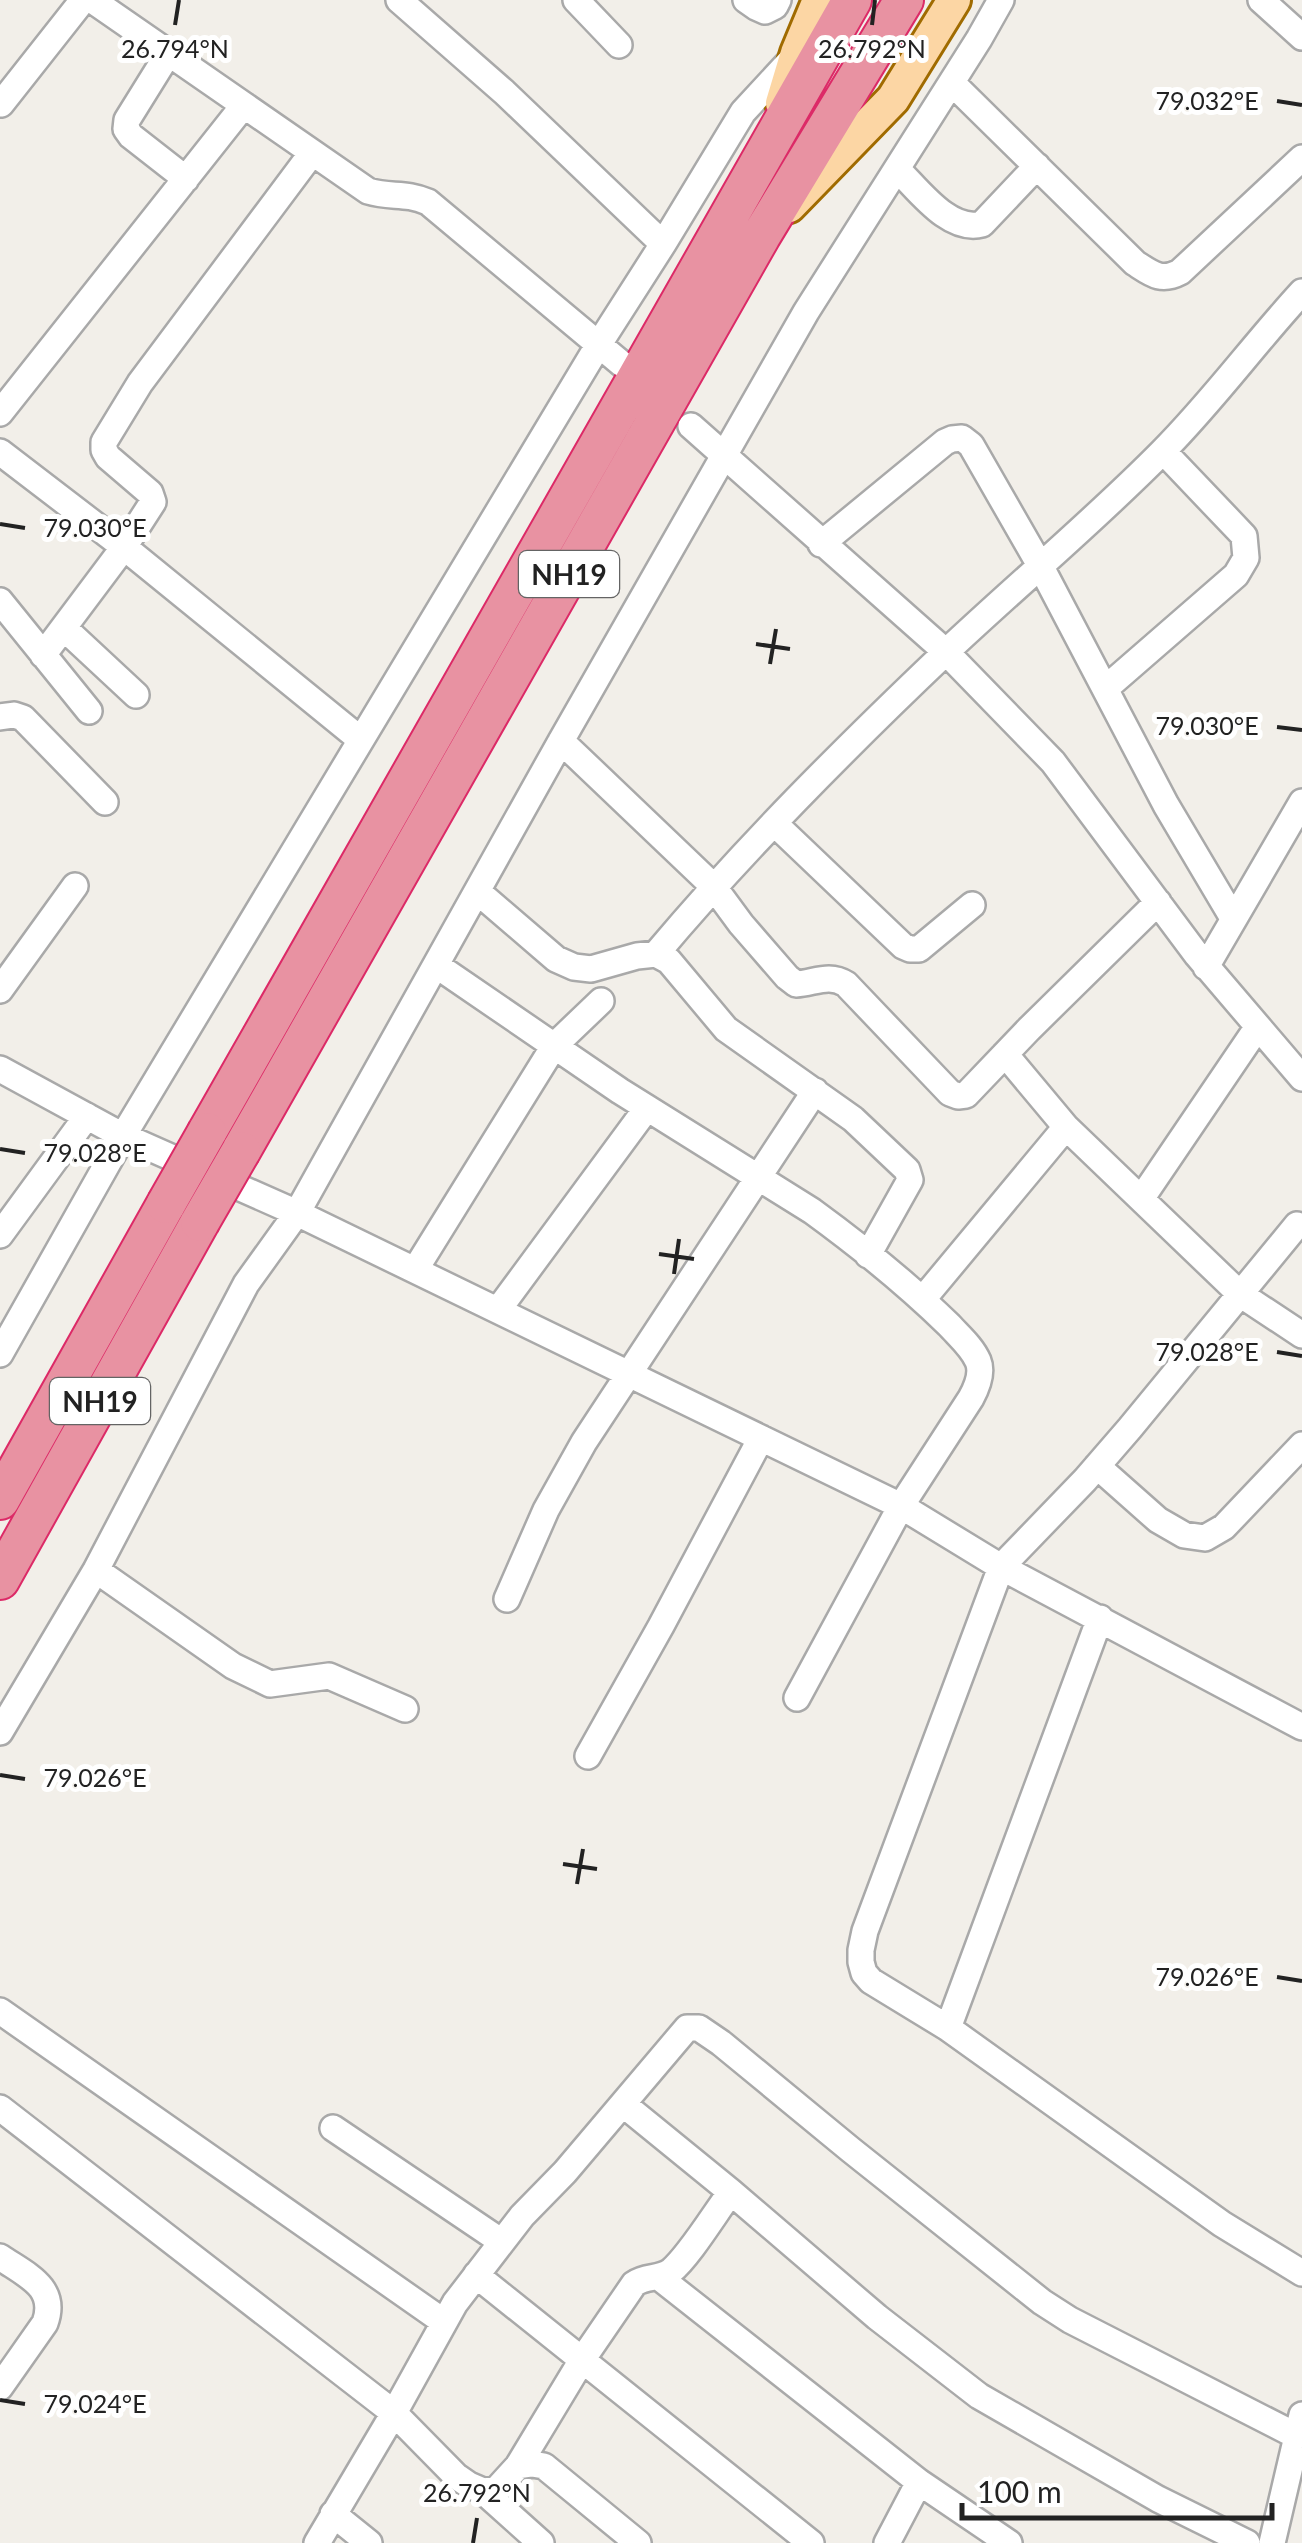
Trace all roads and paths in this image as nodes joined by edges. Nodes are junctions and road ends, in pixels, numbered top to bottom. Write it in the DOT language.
graph roads {
  1 [pos="83,0"];
  2 [pos="92,0"];
  3 [pos="399,0"];
  4 [pos="576,0"];
  5 [pos="746,0"];
  6 [pos="778,0"];
  7 [pos="819,0"];
  8 [pos="852,0"];
  9 [pos="904,0"];
  10 [pos="954,0"];
  11 [pos="1001,0"];
  12 [pos="1262,0"];
  13 [pos="1302,37"];
  14 [pos="619,45"];
  15 [pos="798,53"];
  16 [pos="168,54"];
  17 [pos="952,82"];
  18 [pos="1,104"];
  19 [pos="244,105"];
  20 [pos="771,141"];
  21 [pos="312,153"];
  22 [pos="1302,158"];
  23 [pos="1036,166"];
  24 [pos="897,169"];
  25 [pos="186,179"];
  26 [pos="761,236"];
  27 [pos="663,244"];
  28 [pos="1302,292"];
  29 [pos="599,344"];
  30 [pos="622,364"];
  31 [pos="0,413"];
  32 [pos="691,426"];
  33 [pos="0,452"];
  34 [pos="1163,452"];
  35 [pos="724,455"];
  36 [pos="822,544"];
  37 [pos="124,547"];
  38 [pos="1040,568"];
  39 [pos="0,601"];
  40 [pos="64,628"];
  41 [pos="946,652"];
  42 [pos="43,655"];
  43 [pos="1106,688"];
  44 [pos="136,695"];
  45 [pos="89,711"];
  46 [pos="0,717"];
  47 [pos="361,740"];
  48 [pos="561,741"];
  49 [pos="105,802"];
  50 [pos="1302,802"];
  51 [pos="774,823"];
  52 [pos="75,886"];
  53 [pos="713,886"];
  54 [pos="478,892"];
  55 [pos="1158,902"];
  56 [pos="972,906"];
  57 [pos="1234,918"];
  58 [pos="656,954"];
  59 [pos="436,965"];
  60 [pos="1206,966"];
  61 [pos="0,990"];
  62 [pos="601,1002"];
  63 [pos="1258,1028"];
  64 [pos="554,1046"];
  65 [pos="1005,1054"];
  66 [pos="0,1069"];
  67 [pos="1302,1078"];
  68 [pos="815,1091"];
  69 [pos="647,1108"];
  70 [pos="87,1116"];
  71 [pos="1066,1127"];
  72 [pos="123,1136"];
  73 [pos="759,1178"];
  74 [pos="1141,1200"];
  75 [pos="297,1213"];
  76 [pos="1297,1225"];
  77 [pos="0,1234"];
  78 [pos="868,1255"];
  79 [pos="416,1270"];
  80 [pos="1240,1294"];
  81 [pos="922,1299"];
  82 [pos="498,1310"];
  83 [pos="1302,1335"];
  84 [pos="0,1354"];
  85 [pos="627,1373"];
  86 [pos="761,1438"];
  87 [pos="1302,1445"];
  88 [pos="1097,1466"];
  89 [pos="0,1500"];
  90 [pos="901,1506"];
  91 [pos="1002,1566"];
  92 [pos="96,1570"];
  93 [pos="0,1580"];
  94 [pos="507,1599"];
  95 [pos="1100,1618"];
  96 [pos="797,1698"];
  97 [pos="406,1710"];
  98 [pos="1302,1727"];
  99 [pos="0,1732"];
  100 [pos="588,1756"];
  101 [pos="0,2011"];
  102 [pos="948,2028"];
  103 [pos="623,2104"];
  104 [pos="0,2108"];
  105 [pos="332,2128"];
  106 [pos="731,2192"];
  107 [pos="502,2242"];
  108 [pos="0,2258"];
  109 [pos="1302,2273"];
  110 [pos="476,2274"];
  111 [pos="660,2278"];
  112 [pos="444,2322"];
  113 [pos="582,2360"];
  114 [pos="0,2387"];
  115 [pos="394,2413"];
  116 [pos="1300,2425"];
  117 [pos="518,2466"];
  118 [pos="919,2482"];
  119 [pos="484,2490"];
  120 [pos="333,2514"];
  121 [pos="317,2543"];
  122 [pos="370,2543"];
  123 [pos="541,2543"];
  124 [pos="638,2543"];
  125 [pos="810,2543"];
  126 [pos="887,2543"];
  127 [pos="1009,2543"];
  128 [pos="1247,2543"];
  129 [pos="1272,2543"];
  1 -- 18 [label="street"];
  2 -- 16 [label="street"];
  3 -- 27 [label="street"];
  4 -- 14 [label="street"];
  5 -- 6 [label="street"];
  7 -- 15 [label="main road"];
  8 -- 20 [label="highway, NH19"];
  9 -- 26 [label="highway, NH19"];
  10 -- 26 [label="main road"];
  11 -- 17 [label="street"];
  12 -- 13 [label="street"];
  15 -- 20 [label="main road"];
  15 -- 27 [label="street"];
  16 -- 19 [label="street"];
  16 -- 25 [label="street"];
  17 -- 23 [label="street"];
  17 -- 24 [label="street"];
  19 -- 21 [label="street"];
  19 -- 25 [label="street"];
  20 -- 89 [label="highway, NH19, bridge"];
  21 -- 29 [label="street"];
  21 -- 37 [label="street"];
  22 -- 23 [label="street"];
  23 -- 24 [label="street"];
  24 -- 35 [label="street"];
  25 -- 31 [label="street"];
  26 -- 93 [label="highway, NH19, bridge"];
  27 -- 29 [label="street"];
  28 -- 34 [label="street"];
  29 -- 30 [label="street"];
  29 -- 47 [label="street"];
  32 -- 35 [label="street"];
  33 -- 37 [label="street"];
  34 -- 38 [label="street"];
  34 -- 43 [label="street"];
  35 -- 36 [label="street"];
  35 -- 48 [label="street"];
  36 -- 38 [label="street"];
  36 -- 41 [label="street"];
  37 -- 40 [label="street"];
  37 -- 47 [label="street"];
  38 -- 41 [label="street"];
  38 -- 43 [label="street"];
  39 -- 42 [label="street"];
  40 -- 42 [label="street"];
  40 -- 44 [label="street"];
  41 -- 51 [label="street"];
  41 -- 55 [label="street"];
  42 -- 45 [label="street"];
  43 -- 57 [label="street"];
  46 -- 49 [label="street"];
  47 -- 72 [label="street"];
  48 -- 53 [label="street"];
  48 -- 54 [label="street"];
  50 -- 57 [label="street"];
  51 -- 53 [label="street"];
  51 -- 56 [label="street"];
  52 -- 61 [label="street"];
  53 -- 58 [label="street"];
  53 -- 65 [label="street"];
  54 -- 58 [label="street"];
  54 -- 59 [label="street"];
  55 -- 60 [label="street"];
  55 -- 65 [label="street"];
  57 -- 60 [label="street"];
  58 -- 68 [label="street"];
  59 -- 64 [label="street"];
  59 -- 75 [label="street"];
  60 -- 63 [label="street"];
  62 -- 64 [label="street"];
  63 -- 67 [label="street"];
  63 -- 74 [label="street"];
  64 -- 69 [label="street"];
  64 -- 79 [label="street"];
  65 -- 71 [label="street"];
  66 -- 70 [label="street"];
  68 -- 73 [label="street"];
  68 -- 78 [label="street"];
  69 -- 73 [label="street"];
  69 -- 82 [label="street"];
  70 -- 72 [label="street"];
  70 -- 77 [label="street"];
  71 -- 74 [label="street"];
  71 -- 81 [label="street"];
  72 -- 75 [label="street"];
  72 -- 84 [label="street"];
  73 -- 78 [label="street"];
  73 -- 85 [label="street"];
  74 -- 80 [label="street"];
  75 -- 79 [label="street"];
  75 -- 92 [label="street"];
  76 -- 80 [label="street"];
  78 -- 81 [label="street"];
  79 -- 82 [label="street"];
  80 -- 83 [label="street"];
  80 -- 88 [label="street"];
  81 -- 90 [label="street"];
  82 -- 85 [label="street"];
  85 -- 86 [label="street"];
  85 -- 94 [label="street"];
  86 -- 90 [label="street"];
  86 -- 100 [label="street"];
  87 -- 88 [label="street"];
  88 -- 91 [label="street"];
  90 -- 91 [label="street"];
  90 -- 96 [label="street"];
  91 -- 95 [label="street"];
  91 -- 102 [label="street"];
  92 -- 97 [label="street"];
  92 -- 99 [label="street"];
  95 -- 98 [label="street"];
  95 -- 102 [label="street"];
  101 -- 112 [label="street"];
  102 -- 109 [label="street"];
  103 -- 106 [label="street"];
  103 -- 107 [label="street"];
  103 -- 116 [label="street"];
  104 -- 115 [label="street"];
  105 -- 107 [label="street"];
  106 -- 111 [label="street"];
  106 -- 128 [label="street"];
  107 -- 110 [label="street"];
  108 -- 114 [label="street"];
  110 -- 112 [label="street"];
  110 -- 113 [label="street"];
  111 -- 113 [label="street"];
  111 -- 118 [label="street"];
  112 -- 115 [label="street"];
  113 -- 117 [label="street"];
  113 -- 125 [label="street"];
  115 -- 119 [label="street"];
  115 -- 120 [label="street"];
  116 -- 129 [label="street"];
  117 -- 119 [label="street"];
  117 -- 124 [label="street"];
  118 -- 126 [label="street"];
  118 -- 127 [label="street"];
  119 -- 123 [label="street"];
  120 -- 121 [label="street"];
  120 -- 122 [label="street"];
}
